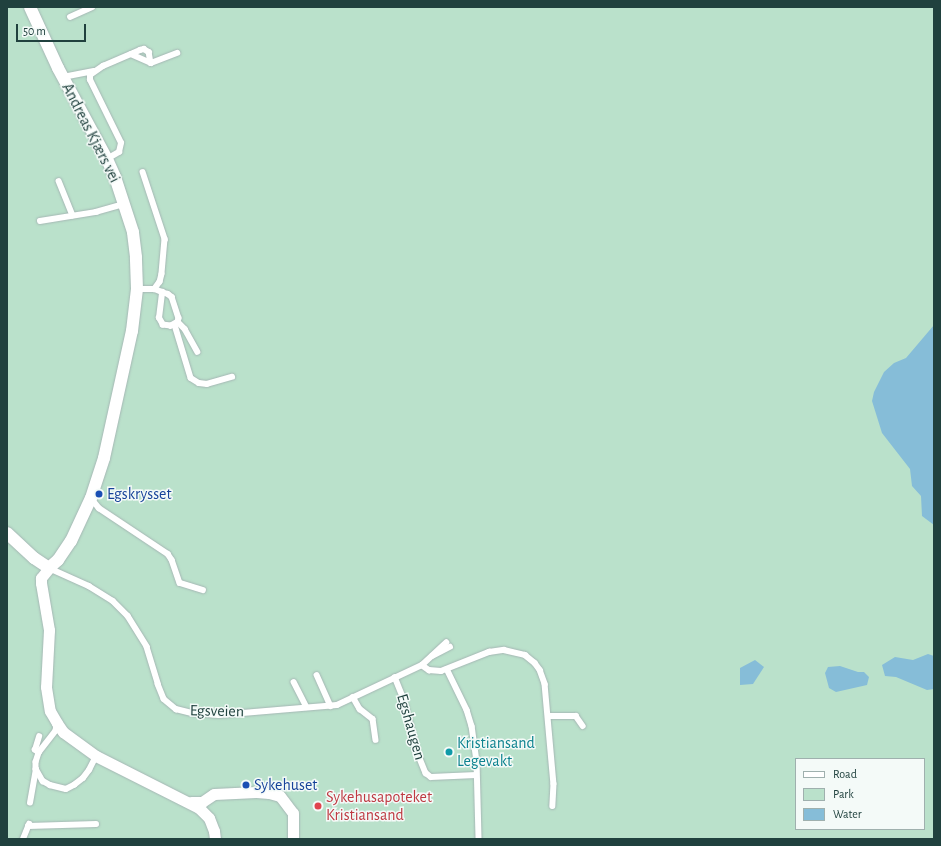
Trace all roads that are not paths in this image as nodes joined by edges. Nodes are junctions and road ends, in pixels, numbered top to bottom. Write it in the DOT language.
graph roads {
  1 [pos="30,7"];
  2 [pos="92,7"];
  3 [pos="70,17"];
  4 [pos="177,53"];
  5 [pos="131,54"];
  6 [pos="151,63"];
  7 [pos="93,71"];
  8 [pos="63,77"];
  9 [pos="107,158"];
  10 [pos="143,172"];
  11 [pos="59,181"];
  12 [pos="125,204"];
  13 [pos="73,215"];
  14 [pos="40,221"];
  15 [pos="137,288"];
  16 [pos="155,290"];
  17 [pos="162,292"];
  18 [pos="177,323"];
  19 [pos="198,352"];
  20 [pos="232,377"];
  21 [pos="91,498"];
  22 [pos="7,533"];
  23 [pos="49,568"];
  24 [pos="202,590"];
  25 [pos="448,645"];
  26 [pos="422,664"];
  27 [pos="447,669"];
  28 [pos="318,675"];
  29 [pos="395,677"];
  30 [pos="294,682"];
  31 [pos="353,697"];
  32 [pos="331,706"];
  33 [pos="307,707"];
  34 [pos="548,716"];
  35 [pos="57,723"];
  36 [pos="583,726"];
  37 [pos="40,737"];
  38 [pos="376,740"];
  39 [pos="39,753"];
  40 [pos="96,756"];
  41 [pos="36,769"];
  42 [pos="476,775"];
  43 [pos="191,802"];
  44 [pos="30,803"];
  45 [pos="553,806"];
  46 [pos="96,824"];
  47 [pos="24,839"];
  48 [pos="215,839"];
  49 [pos="293,839"];
  50 [pos="479,839"];
  1 -- 8 [label="street, Andreas Kjærs vei"];
  2 -- 3 [label="lane"];
  4 -- 6 [label="lane"];
  5 -- 6 [label="lane"];
  5 -- 6 [label="lane"];
  5 -- 7 [label="lane"];
  7 -- 8 [label="lane"];
  7 -- 9 [label="lane"];
  8 -- 9 [label="street, Andreas Kjærs vei"];
  9 -- 12 [label="street, Andreas Kjærs vei"];
  10 -- 16 [label="lane, Andreas Kjærs vei"];
  11 -- 13 [label="lane"];
  12 -- 13 [label="lane"];
  12 -- 15 [label="street, Andreas Kjærs vei"];
  13 -- 14 [label="lane"];
  15 -- 16 [label="lane"];
  15 -- 21 [label="street, Andreas Kjærs vei"];
  16 -- 17 [label="lane"];
  17 -- 18 [label="lane"];
  17 -- 18 [label="lane"];
  18 -- 19 [label="lane"];
  18 -- 20 [label="lane"];
  21 -- 23 [label="street, Andreas Kjærs vei"];
  21 -- 24 [label="lane"];
  22 -- 23 [label="street, Egsveien"];
  23 -- 33 [label="lane, Egsveien"];
  23 -- 35 [label="street"];
  25 -- 26 [label="lane, Egsveien"];
  26 -- 27 [label="lane"];
  26 -- 29 [label="lane, Egsveien"];
  27 -- 34 [label="lane"];
  27 -- 42 [label="lane"];
  28 -- 32 [label="lane"];
  29 -- 31 [label="lane, Egsveien"];
  29 -- 42 [label="lane, Egshaugen"];
  30 -- 33 [label="lane"];
  31 -- 32 [label="lane, Egsveien"];
  31 -- 38 [label="lane"];
  32 -- 33 [label="lane, Egsveien"];
  34 -- 36 [label="lane"];
  34 -- 45 [label="lane"];
  35 -- 39 [label="lane"];
  35 -- 40 [label="street"];
  37 -- 39 [label="lane"];
  39 -- 41 [label="lane"];
  40 -- 41 [label="lane"];
  40 -- 43 [label="street"];
  41 -- 44 [label="lane"];
  42 -- 50 [label="lane"];
  43 -- 48 [label="street"];
  43 -- 49 [label="street"];
  46 -- 47 [label="lane"];
}
